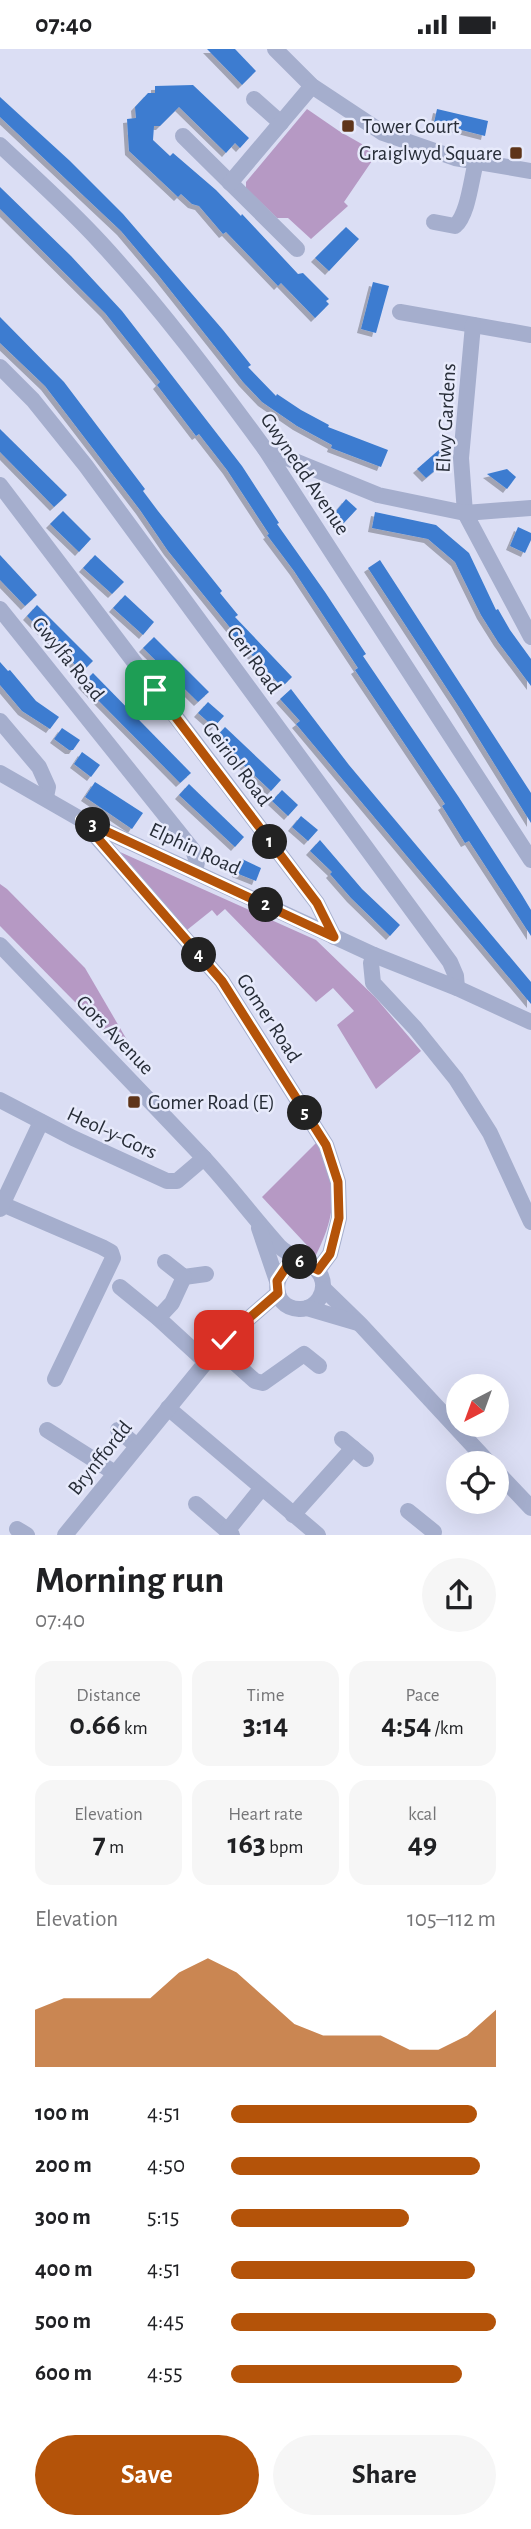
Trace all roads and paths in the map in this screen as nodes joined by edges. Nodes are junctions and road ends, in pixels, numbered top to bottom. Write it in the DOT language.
graph roads {
  1 [pos="275,49"];
  2 [pos="312,86"];
  3 [pos="254,99"];
  4 [pos="281,123"];
  5 [pos="183,136"];
  6 [pos="0,145"];
  7 [pos="476,162"];
  8 [pos="531,171"];
  9 [pos="230,183"];
  10 [pos="434,222"];
  11 [pos="293,239"];
  12 [pos="400,312"];
  13 [pos="473,325"];
  14 [pos="531,335"];
  15 [pos="0,367"];
  16 [pos="265,449"];
  17 [pos="0,485"];
  18 [pos="531,509"];
  19 [pos="465,513"];
  20 [pos="0,609"];
  21 [pos="531,637"];
  22 [pos="0,721"];
  23 [pos="0,773"];
  24 [pos="46,797"];
  25 [pos="82,820"];
  26 [pos="531,860"];
  27 [pos="195,872"];
  28 [pos="334,937"];
  29 [pos="0,945"];
  30 [pos="374,955"];
  31 [pos="457,988"];
  32 [pos="531,1022"];
  33 [pos="0,1100"];
  34 [pos="41,1122"];
  35 [pos="204,1158"];
  36 [pos="1,1207"];
  37 [pos="255,1216"];
  38 [pos="531,1222"];
  39 [pos="165,1262"];
  40 [pos="302,1262"];
  41 [pos="318,1270"];
  42 [pos="206,1274"];
  43 [pos="184,1277"];
  44 [pos="120,1287"];
  45 [pos="277,1287"];
  46 [pos="324,1289"];
  47 [pos="300,1308"];
  48 [pos="252,1317"];
  49 [pos="158,1318"];
  50 [pos="360,1324"];
  51 [pos="218,1348"];
  52 [pos="206,1362"];
  53 [pos="319,1366"];
  54 [pos="55,1379"];
  55 [pos="168,1408"];
  56 [pos="47,1430"];
  57 [pos="117,1430"];
  58 [pos="137,1445"];
  59 [pos="478,1451"];
  60 [pos="366,1459"];
  61 [pos="115,1473"];
  62 [pos="509,1485"];
  63 [pos="261,1489"];
  64 [pos="196,1504"];
  65 [pos="531,1508"];
  66 [pos="293,1514"];
  67 [pos="421,1522"];
  68 [pos="229,1533"];
  69 [pos="65,1535"];
  70 [pos="318,1535"];
  71 [pos="410,1535"];
  1 -- 2 [label="street"];
  2 -- 4 [label="street"];
  2 -- 7 [label="street"];
  3 -- 4 [label="street"];
  4 -- 9 [label="street"];
  5 -- 9 [label="street"];
  6 -- 16 [label="street, Gwynedd Avenue"];
  7 -- 8 [label="street"];
  7 -- 10 [label="street"];
  9 -- 11 [label="street"];
  12 -- 13 [label="street"];
  13 -- 14 [label="street"];
  13 -- 19 [label="street, Elwy Gardens"];
  15 -- 31 [label="street, Ceri Road"];
  16 -- 19 [label="street"];
  16 -- 26 [label="street, Gwynedd Avenue"];
  17 -- 28 [label="street, Geiriol Road"];
  18 -- 19 [label="street"];
  19 -- 21 [label="street"];
  20 -- 27 [label="street, Gwylfa Road"];
  22 -- 24 [label="street"];
  23 -- 24 [label="street, Elphin Road"];
  24 -- 25 [label="street, Elphin Road"];
  25 -- 27 [label="street, Elphin Road"];
  25 -- 41 [label="street, Gomer Road"];
  27 -- 28 [label="street, Elphin Road"];
  28 -- 30 [label="street, Elphin Road"];
  29 -- 35 [label="street, Gors Avenue"];
  30 -- 31 [label="street, Elphin Road"];
  30 -- 38 [label="street"];
  31 -- 32 [label="street, Elphin Road"];
  33 -- 34 [label="street, Heol-y-Gors"];
  34 -- 35 [label="street, Heol-y-Gors"];
  34 -- 36 [label="street"];
  35 -- 37 [label="street, Gors Avenue"];
  36 -- 54 [label="street"];
  37 -- 40 [label="street, Gors Avenue"];
  37 -- 45 [label="street, Gors Avenue"];
  39 -- 43 [label="street"];
  40 -- 41 [label="street"];
  40 -- 45 [label="street"];
  41 -- 46 [label="street"];
  42 -- 43 [label="street"];
  43 -- 49 [label="street"];
  44 -- 49 [label="street"];
  45 -- 47 [label="street"];
  45 -- 48 [label="street"];
  46 -- 47 [label="street"];
  46 -- 50 [label="street"];
  47 -- 48 [label="street"];
  47 -- 50 [label="street"];
  48 -- 51 [label="street, Brynffordd"];
  49 -- 52 [label="street"];
  50 -- 59 [label="street"];
  51 -- 52 [label="street, Brynffordd"];
  51 -- 53 [label="street"];
  52 -- 55 [label="street, Brynffordd"];
  55 -- 58 [label="street, Brynffordd"];
  55 -- 63 [label="street"];
  56 -- 61 [label="street"];
  57 -- 58 [label="street"];
  58 -- 61 [label="street, Brynffordd"];
  60 -- 66 [label="street"];
  61 -- 69 [label="street, Brynffordd"];
  62 -- 65 [label="street"];
  63 -- 66 [label="street"];
  63 -- 68 [label="street"];
  64 -- 68 [label="street"];
  66 -- 70 [label="street"];
  67 -- 71 [label="street"];
}
